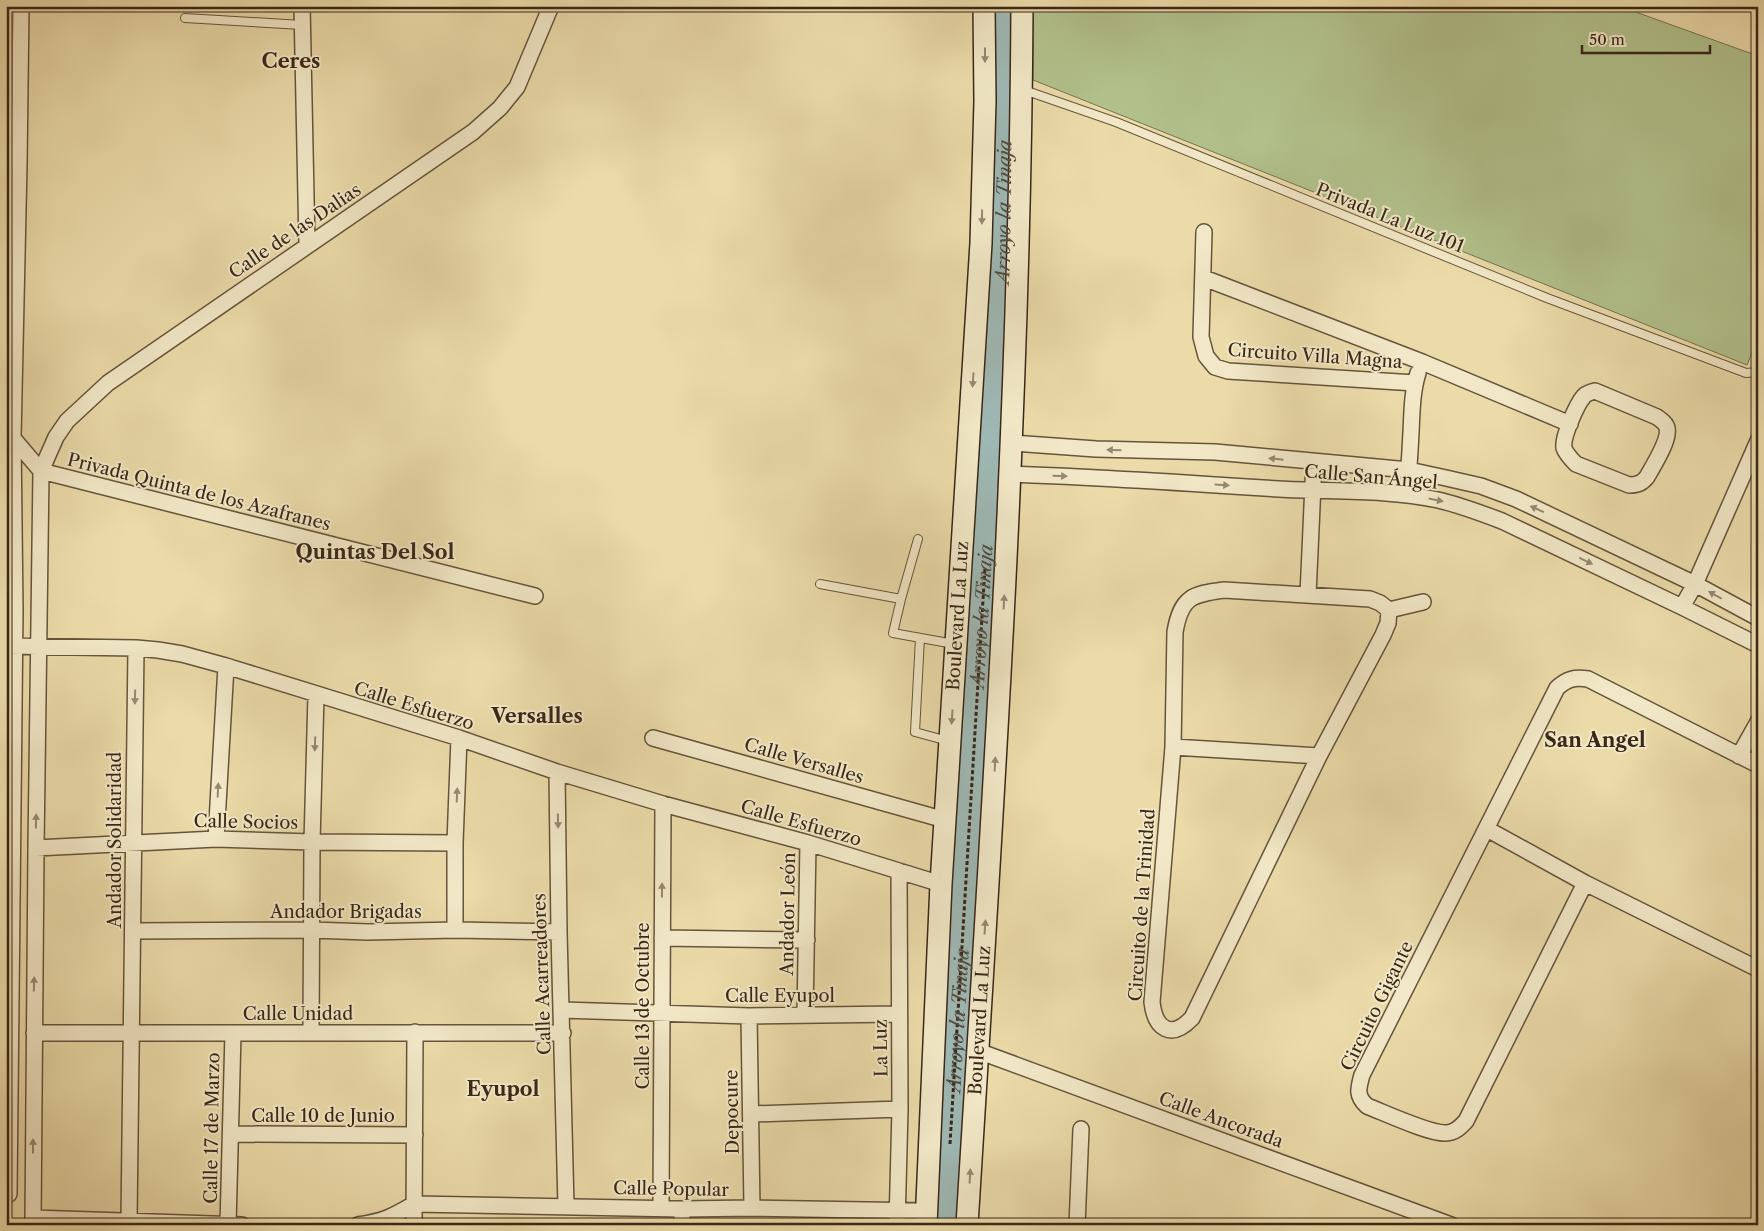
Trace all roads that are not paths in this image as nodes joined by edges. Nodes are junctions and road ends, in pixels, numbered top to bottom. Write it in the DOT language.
graph roads {
  1 [pos="21,6"];
  2 [pos="302,6"];
  3 [pos="551,6"];
  4 [pos="984,6"];
  5 [pos="1022,6"];
  6 [pos="185,18"];
  7 [pos="302,25"];
  8 [pos="1023,90"];
  9 [pos="13,163"];
  10 [pos="1204,232"];
  11 [pos="307,245"];
  12 [pos="1204,278"];
  13 [pos="1422,362"];
  14 [pos="1758,372"];
  15 [pos="1415,383"];
  16 [pos="10,403"];
  17 [pos="1570,424"];
  18 [pos="13,438"];
  19 [pos="1758,441"];
  20 [pos="1012,443"];
  21 [pos="1314,462"];
  22 [pos="1409,470"];
  23 [pos="41,471"];
  24 [pos="1011,474"];
  25 [pos="1313,491"];
  26 [pos="1406,495"];
  27 [pos="918,539"];
  28 [pos="820,584"];
  29 [pos="1695,584"];
  30 [pos="1308,595"];
  31 [pos="535,596"];
  32 [pos="902,599"];
  33 [pos="1423,602"];
  34 [pos="1682,607"];
  35 [pos="1389,610"];
  36 [pos="1758,618"];
  37 [pos="920,638"];
  38 [pos="956,644"];
  39 [pos="1758,645"];
  40 [pos="10,646"];
  41 [pos="39,646"];
  42 [pos="136,648"];
  43 [pos="226,666"];
  44 [pos="316,695"];
  45 [pos="1758,722"];
  46 [pos="459,738"];
  47 [pos="653,738"];
  48 [pos="950,742"];
  49 [pos="1173,747"];
  50 [pos="1319,756"];
  51 [pos="1739,756"];
  52 [pos="1758,765"];
  53 [pos="557,772"];
  54 [pos="663,804"];
  55 [pos="945,820"];
  56 [pos="1487,829"];
  57 [pos="216,839"];
  58 [pos="132,842"];
  59 [pos="312,842"];
  60 [pos="455,843"];
  61 [pos="808,843"];
  62 [pos="36,848"];
  63 [pos="899,871"];
  64 [pos="1585,883"];
  65 [pos="941,884"];
  66 [pos="9,891"];
  67 [pos="312,930"];
  68 [pos="455,930"];
  69 [pos="133,931"];
  70 [pos="559,932"];
  71 [pos="662,938"];
  72 [pos="807,940"];
  73 [pos="1758,969"];
  74 [pos="562,1010"];
  75 [pos="662,1012"];
  76 [pos="899,1014"];
  77 [pos="805,1015"];
  78 [pos="749,1016"];
  79 [pos="131,1032"];
  80 [pos="311,1032"];
  81 [pos="415,1032"];
  82 [pos="34,1033"];
  83 [pos="233,1033"];
  84 [pos="563,1033"];
  85 [pos="978,1051"];
  86 [pos="900,1109"];
  87 [pos="752,1114"];
  88 [pos="1081,1129"];
  89 [pos="232,1134"];
  90 [pos="415,1135"];
  91 [pos="7,1194"];
  92 [pos="32,1195"];
  93 [pos="414,1204"];
  94 [pos="566,1206"];
  95 [pos="661,1208"];
  96 [pos="752,1208"];
  97 [pos="682,1209"];
  98 [pos="897,1218"];
  99 [pos="926,1218"];
  100 [pos="129,1220"];
  101 [pos="33,1221"];
  102 [pos="233,1224"];
  103 [pos="358,1225"];
  104 [pos="414,1225"];
  105 [pos="682,1225"];
  106 [pos="967,1225"];
  107 [pos="1076,1225"];
  108 [pos="1451,1225"];
  1 -- 9 [label="street"];
  2 -- 7 [label="street"];
  3 -- 11 [label="street, Calle de las Dalias"];
  4 -- 38 [label="main road, Boulevard La Luz, one-way"];
  5 -- 8 [label="main road, Boulevard La Luz"];
  6 -- 7 [label="lane"];
  7 -- 11 [label="street"];
  8 -- 14 [label="lane, Privada La Luz 101"];
  8 -- 20 [label="main road, Boulevard La Luz"];
  9 -- 16 [label="street"];
  10 -- 12 [label="street, Circuito Villa Magna"];
  11 -- 23 [label="street, Calle de las Dalias"];
  12 -- 13 [label="street, Circuito Villa Magna"];
  12 -- 15 [label="street, Circuito Villa Magna"];
  13 -- 15 [label="street, Circuito Villa Magna"];
  13 -- 17 [label="street, Circuito Villa Magna"];
  15 -- 22 [label="street, Circuito Villa Magna"];
  16 -- 18 [label="street"];
  17 -- 17 [label="street"];
  18 -- 23 [label="street, Privada Quinta de los Azafranes"];
  18 -- 40 [label="street"];
  19 -- 29 [label="street"];
  21 -- 20 [label="street, Calle San Ángel, one-way"];
  20 -- 24 [label="main road, Boulevard La Luz"];
  21 -- 22 [label="street, Calle San Ángel"];
  21 -- 25 [label="street"];
  22 -- 26 [label="street, Circuito Villa Magna"];
  29 -- 22 [label="street, Calle San Ángel, one-way"];
  23 -- 31 [label="street, Privada Quinta de los Azafranes"];
  23 -- 41 [label="street"];
  24 -- 25 [label="street, Calle San Ángel, one-way"];
  85 -- 24 [label="main road, Boulevard La Luz, one-way"];
  25 -- 26 [label="street, Calle San Ángel"];
  25 -- 30 [label="street"];
  26 -- 34 [label="street, Calle San Ángel, one-way"];
  27 -- 32 [label="lane"];
  28 -- 32 [label="lane"];
  29 -- 34 [label="street"];
  36 -- 29 [label="street, Calle San Ángel, one-way"];
  30 -- 35 [label="street, Circuito de la Trinidad"];
  30 -- 49 [label="street, Circuito de la Trinidad"];
  32 -- 37 [label="lane"];
  33 -- 35 [label="street"];
  34 -- 39 [label="street, Calle San Ángel"];
  35 -- 50 [label="street, Circuito de la Trinidad"];
  37 -- 38 [label="lane"];
  37 -- 48 [label="lane"];
  38 -- 48 [label="main road, Boulevard La Luz, one-way"];
  40 -- 41 [label="street, Calle Esfuerzo"];
  40 -- 66 [label="street"];
  41 -- 42 [label="street, Calle Esfuerzo"];
  62 -- 41 [label="street, one-way"];
  42 -- 43 [label="street, Calle Esfuerzo"];
  42 -- 58 [label="street, Andador Solidaridad, one-way"];
  43 -- 44 [label="street, Calle Esfuerzo"];
  57 -- 43 [label="street, one-way"];
  44 -- 46 [label="street, Calle Esfuerzo"];
  44 -- 59 [label="street, one-way"];
  45 -- 51 [label="street"];
  46 -- 53 [label="street, Calle Esfuerzo"];
  60 -- 46 [label="street, one-way"];
  47 -- 55 [label="street, Calle Versalles"];
  48 -- 55 [label="main road, Boulevard La Luz"];
  49 -- 50 [label="street"];
  49 -- 50 [label="street, Circuito de la Trinidad"];
  51 -- 52 [label="street, Circuito Gigante"];
  51 -- 56 [label="street, Circuito Gigante"];
  53 -- 54 [label="street, Calle Esfuerzo"];
  53 -- 70 [label="street, Calle Acarreadores, one-way"];
  54 -- 61 [label="street, Calle Esfuerzo"];
  71 -- 54 [label="street, Calle 13 de Octubre, one-way"];
  55 -- 65 [label="main road, Boulevard La Luz"];
  56 -- 64 [label="street"];
  56 -- 64 [label="street, Circuito Gigante"];
  57 -- 58 [label="street, Calle Socios"];
  57 -- 59 [label="street, Calle Socios"];
  58 -- 62 [label="street, Calle Socios"];
  58 -- 69 [label="street, Andador Solidaridad"];
  59 -- 60 [label="street, Calle Socios"];
  59 -- 67 [label="street"];
  60 -- 68 [label="street"];
  61 -- 63 [label="street, Calle Esfuerzo"];
  61 -- 72 [label="street, Andador León"];
  82 -- 62 [label="street, one-way"];
  63 -- 65 [label="street, Calle Esfuerzo"];
  63 -- 76 [label="street, La Luz"];
  64 -- 73 [label="street"];
  65 -- 99 [label="main road, Boulevard La Luz"];
  66 -- 91 [label="street"];
  67 -- 68 [label="street, Andador Brigadas"];
  67 -- 69 [label="street, Andador Brigadas"];
  67 -- 80 [label="street"];
  68 -- 70 [label="street, Andador Brigadas"];
  69 -- 79 [label="street, Andador Solidaridad"];
  70 -- 74 [label="street, Calle Acarreadores"];
  71 -- 72 [label="street"];
  71 -- 75 [label="street, Calle 13 de Octubre"];
  72 -- 77 [label="street, Andador León"];
  74 -- 75 [label="street, Calle Eyupol"];
  74 -- 84 [label="street, Calle Acarreadores"];
  75 -- 78 [label="street, Calle Eyupol"];
  75 -- 95 [label="street, Calle 13 de Octubre"];
  76 -- 77 [label="street, Calle Eyupol"];
  76 -- 86 [label="street, La Luz"];
  77 -- 78 [label="street, Calle Eyupol"];
  78 -- 87 [label="street, Depocure"];
  79 -- 82 [label="street, Calle Unidad"];
  79 -- 83 [label="street, Calle Unidad"];
  79 -- 100 [label="street, Andador Solidaridad"];
  80 -- 81 [label="street, Calle Unidad"];
  80 -- 83 [label="street, Calle Unidad"];
  81 -- 84 [label="street, Calle Unidad"];
  81 -- 90 [label="street"];
  92 -- 82 [label="street, one-way"];
  83 -- 89 [label="street, Calle 17 de Marzo"];
  84 -- 94 [label="street, Calle Acarreadores"];
  106 -- 85 [label="main road, Boulevard La Luz, one-way"];
  85 -- 108 [label="street, Calle Ancorada"];
  86 -- 87 [label="street"];
  86 -- 98 [label="street, La Luz"];
  87 -- 96 [label="street, Depocure"];
  88 -- 107 [label="street"];
  89 -- 90 [label="street, Calle 10 de Junio"];
  89 -- 102 [label="street, Calle 17 de Marzo"];
  90 -- 93 [label="street"];
  91 -- 92 [label="street"];
  92 -- 101 [label="street"];
  93 -- 94 [label="street, Calle Popular"];
  93 -- 103 [label="street"];
  93 -- 104 [label="street"];
  94 -- 95 [label="street, Calle Popular"];
  95 -- 97 [label="street, Calle Popular"];
  96 -- 97 [label="street, Calle Popular"];
  96 -- 98 [label="street, Calle Popular"];
  97 -- 105 [label="street"];
  98 -- 99 [label="street, Calle Popular"];
  100 -- 101 [label="street"];
  100 -- 102 [label="street"];
}
